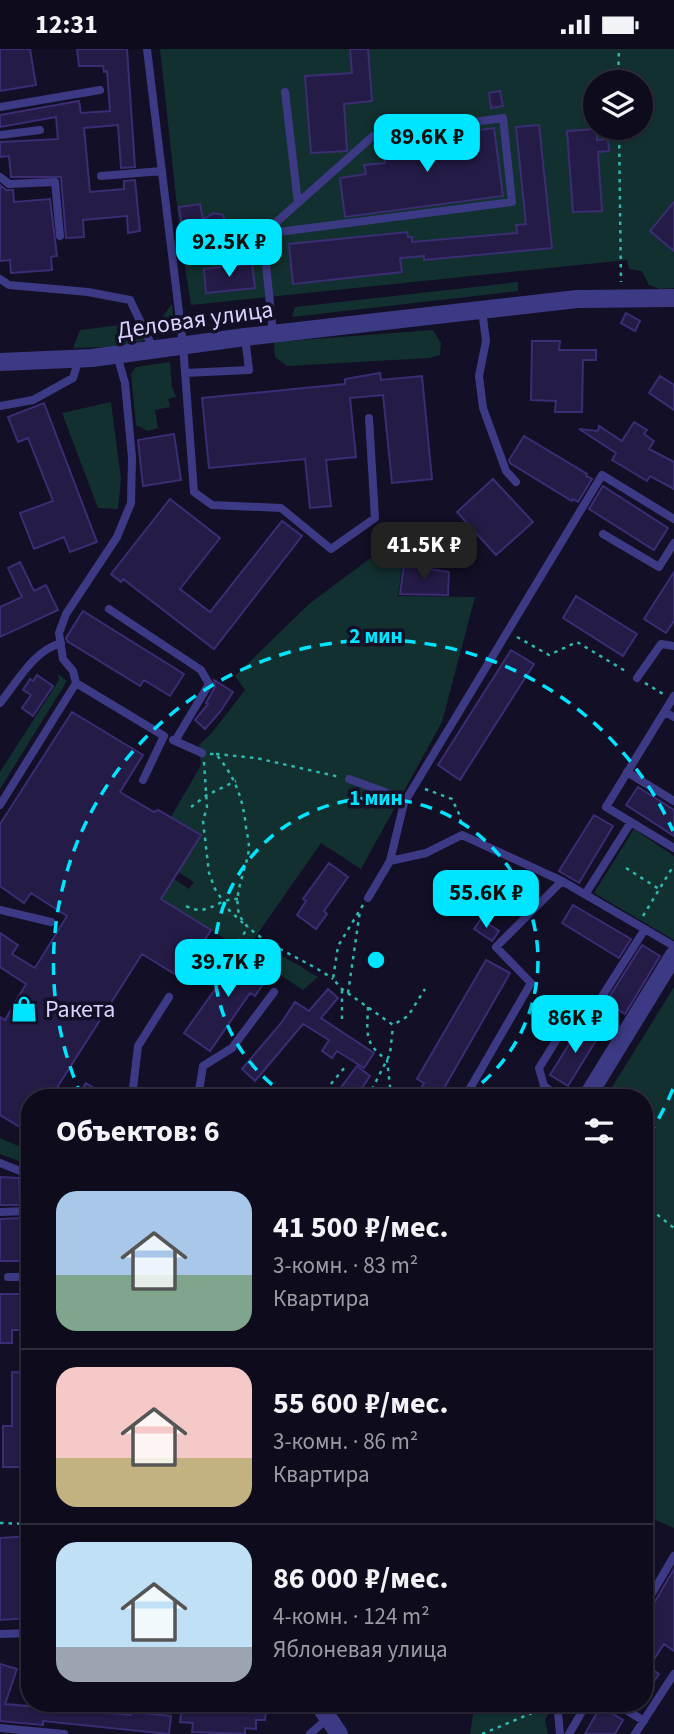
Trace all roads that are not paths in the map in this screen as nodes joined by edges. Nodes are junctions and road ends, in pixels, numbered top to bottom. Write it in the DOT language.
graph roads {
  1 [pos="148,49"];
  2 [pos="100,90"];
  3 [pos="285,92"];
  4 [pos="0,107"];
  5 [pos="40,129"];
  6 [pos="0,135"];
  7 [pos="162,170"];
  8 [pos="101,176"];
  9 [pos="0,177"];
  10 [pos="298,203"];
  11 [pos="263,234"];
  12 [pos="60,236"];
  13 [pos="0,279"];
  14 [pos="674,298"];
  15 [pos="482,310"];
  16 [pos="273,334"];
  17 [pos="246,337"];
  18 [pos="183,345"];
  19 [pos="154,349"];
  20 [pos="117,355"];
  21 [pos="79,359"];
  22 [pos="0,362"];
  23 [pos="185,373"];
  24 [pos="0,406"];
  25 [pos="369,418"];
  26 [pos="516,482"];
  27 [pos="674,519"];
  28 [pos="603,534"];
  29 [pos="674,543"];
  30 [pos="109,609"];
  31 [pos="61,643"];
  32 [pos="674,646"];
  33 [pos="637,678"];
  34 [pos="76,683"];
  35 [pos="673,698"];
  36 [pos="0,702"];
  37 [pos="665,712"];
  38 [pos="674,717"];
  39 [pos="164,736"];
  40 [pos="175,741"];
  41 [pos="202,753"];
  42 [pos="627,772"];
  43 [pos="349,779"];
  44 [pos="143,780"];
  45 [pos="674,801"];
  46 [pos="404,803"];
  47 [pos="0,805"];
  48 [pos="631,822"];
  49 [pos="674,848"];
  50 [pos="390,862"];
  51 [pos="562,881"];
  52 [pos="586,893"];
  53 [pos="368,898"];
  54 [pos="0,910"];
  55 [pos="51,922"];
  56 [pos="641,927"];
  57 [pos="674,946"];
  58 [pos="674,955"];
  59 [pos="274,992"];
  60 [pos="169,997"];
  61 [pos="133,1089"];
  62 [pos="199,1089"];
  63 [pos="470,1089"];
  64 [pos="548,1089"];
  65 [pos="592,1089"];
  66 [pos="0,1163"];
  67 [pos="21,1171"];
  68 [pos="21,1211"];
  69 [pos="0,1212"];
  70 [pos="8,1276"];
  71 [pos="21,1277"];
  72 [pos="674,1556"];
  73 [pos="653,1592"];
  74 [pos="21,1634"];
  75 [pos="0,1635"];
  76 [pos="674,1674"];
  77 [pos="653,1707"];
  78 [pos="322,1712"];
  79 [pos="324,1712"];
  80 [pos="559,1712"];
  81 [pos="582,1712"];
  82 [pos="630,1712"];
  83 [pos="650,1712"];
  84 [pos="644,1721"];
  85 [pos="0,1728"];
  86 [pos="64,1734"];
  87 [pos="310,1734"];
  88 [pos="339,1734"];
  89 [pos="560,1734"];
  90 [pos="569,1734"];
  91 [pos="635,1734"];
  1 -- 7 [label="lane"];
  2 -- 4 [label="lane"];
  3 -- 10 [label="lane"];
  5 -- 6 [label="lane"];
  7 -- 8 [label="lane"];
  7 -- 18 [label="lane"];
  9 -- 12 [label="lane"];
  10 -- 11 [label="lane"];
  10 -- 11 [label="lane"];
  11 -- 16 [label="lane"];
  13 -- 19 [label="lane"];
  14 -- 15 [label="street, Деловая улица"];
  15 -- 16 [label="street, Деловая улица"];
  15 -- 26 [label="lane"];
  16 -- 17 [label="street, Деловая улица"];
  17 -- 18 [label="street, Деловая улица"];
  17 -- 23 [label="lane"];
  18 -- 19 [label="street, Деловая улица"];
  18 -- 23 [label="lane"];
  19 -- 20 [label="street, Деловая улица"];
  20 -- 21 [label="street, Деловая улица"];
  20 -- 31 [label="lane"];
  21 -- 22 [label="street, Деловая улица"];
  21 -- 24 [label="lane"];
  23 -- 25 [label="lane"];
  27 -- 46 [label="lane"];
  28 -- 29 [label="lane"];
  30 -- 40 [label="lane"];
  31 -- 34 [label="lane"];
  31 -- 36 [label="lane"];
  32 -- 33 [label="lane"];
  34 -- 39 [label="lane"];
  34 -- 47 [label="lane"];
  35 -- 37 [label="lane"];
  37 -- 38 [label="lane"];
  37 -- 42 [label="lane"];
  39 -- 40 [label="lane"];
  39 -- 44 [label="lane"];
  40 -- 41 [label="lane"];
  42 -- 45 [label="lane"];
  42 -- 48 [label="lane"];
  43 -- 46 [label="lane"];
  46 -- 50 [label="lane"];
  48 -- 49 [label="lane"];
  48 -- 52 [label="lane"];
  50 -- 51 [label="lane"];
  50 -- 53 [label="lane"];
  51 -- 52 [label="lane"];
  51 -- 63 [label="lane"];
  52 -- 56 [label="lane"];
  54 -- 55 [label="lane"];
  56 -- 57 [label="lane"];
  56 -- 64 [label="lane"];
  58 -- 65 [label="street"];
  59 -- 62 [label="lane"];
  60 -- 61 [label="lane"];
  66 -- 67 [label="lane"];
  68 -- 69 [label="lane"];
  70 -- 71 [label="lane"];
  72 -- 73 [label="lane"];
  74 -- 75 [label="lane"];
  76 -- 77 [label="lane"];
  78 -- 87 [label="lane"];
  79 -- 88 [label="street"];
  80 -- 89 [label="lane"];
  81 -- 90 [label="lane"];
  82 -- 84 [label="lane"];
  83 -- 84 [label="lane"];
  84 -- 91 [label="lane"];
  85 -- 86 [label="lane"];
}
